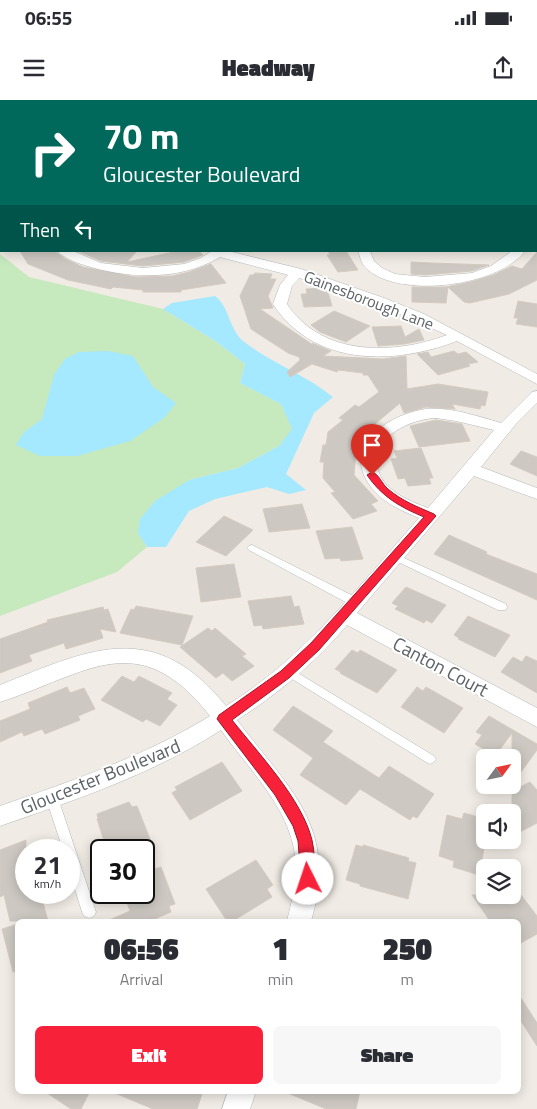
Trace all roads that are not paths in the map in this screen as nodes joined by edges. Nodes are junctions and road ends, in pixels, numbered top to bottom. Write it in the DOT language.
graph roads {
  1 [pos="64,252"];
  2 [pos="220,252"];
  3 [pos="364,252"];
  4 [pos="518,252"];
  5 [pos="296,272"];
  6 [pos="386,275"];
  7 [pos="352,291"];
  8 [pos="457,336"];
  9 [pos="537,380"];
  10 [pos="537,395"];
  11 [pos="504,428"];
  12 [pos="471,469"];
  13 [pos="537,494"];
  14 [pos="431,516"];
  15 [pos="252,548"];
  16 [pos="395,557"];
  17 [pos="502,607"];
  18 [pos="350,608"];
  19 [pos="288,672"];
  20 [pos="0,694"];
  21 [pos="537,718"];
  22 [pos="224,719"];
  23 [pos="430,759"];
  24 [pos="52,798"];
  25 [pos="0,816"];
  26 [pos="65,839"];
  27 [pos="80,884"];
  28 [pos="89,912"];
  29 [pos="300,919"];
  30 [pos="241,1094"];
  31 [pos="236,1109"];
  1 -- 2 [label="street"];
  2 -- 5 [label="street, Gainesborough Lane"];
  3 -- 6 [label="street"];
  4 -- 6 [label="street"];
  5 -- 7 [label="street, Gainesborough Lane"];
  5 -- 8 [label="street"];
  6 -- 7 [label="street"];
  7 -- 8 [label="street, Gainesborough Lane"];
  8 -- 9 [label="street, Gainesborough Lane"];
  10 -- 11 [label="street, Gloucester Boulevard"];
  11 -- 12 [label="street, Gloucester Boulevard"];
  11 -- 14 [label="street"];
  12 -- 13 [label="street"];
  12 -- 14 [label="street, Gloucester Boulevard"];
  14 -- 16 [label="street, Gloucester Boulevard"];
  15 -- 18 [label="lane"];
  16 -- 17 [label="lane"];
  16 -- 18 [label="street, Gloucester Boulevard"];
  18 -- 19 [label="street, Gloucester Boulevard"];
  18 -- 21 [label="street, Canton Court"];
  19 -- 22 [label="street, Gloucester Boulevard"];
  19 -- 23 [label="lane"];
  20 -- 22 [label="street"];
  22 -- 24 [label="street, Gloucester Boulevard"];
  22 -- 29 [label="street"];
  24 -- 25 [label="street, Gloucester Boulevard"];
  24 -- 26 [label="lane"];
  27 -- 28 [label="lane"];
  30 -- 31 [label="street"];
}
